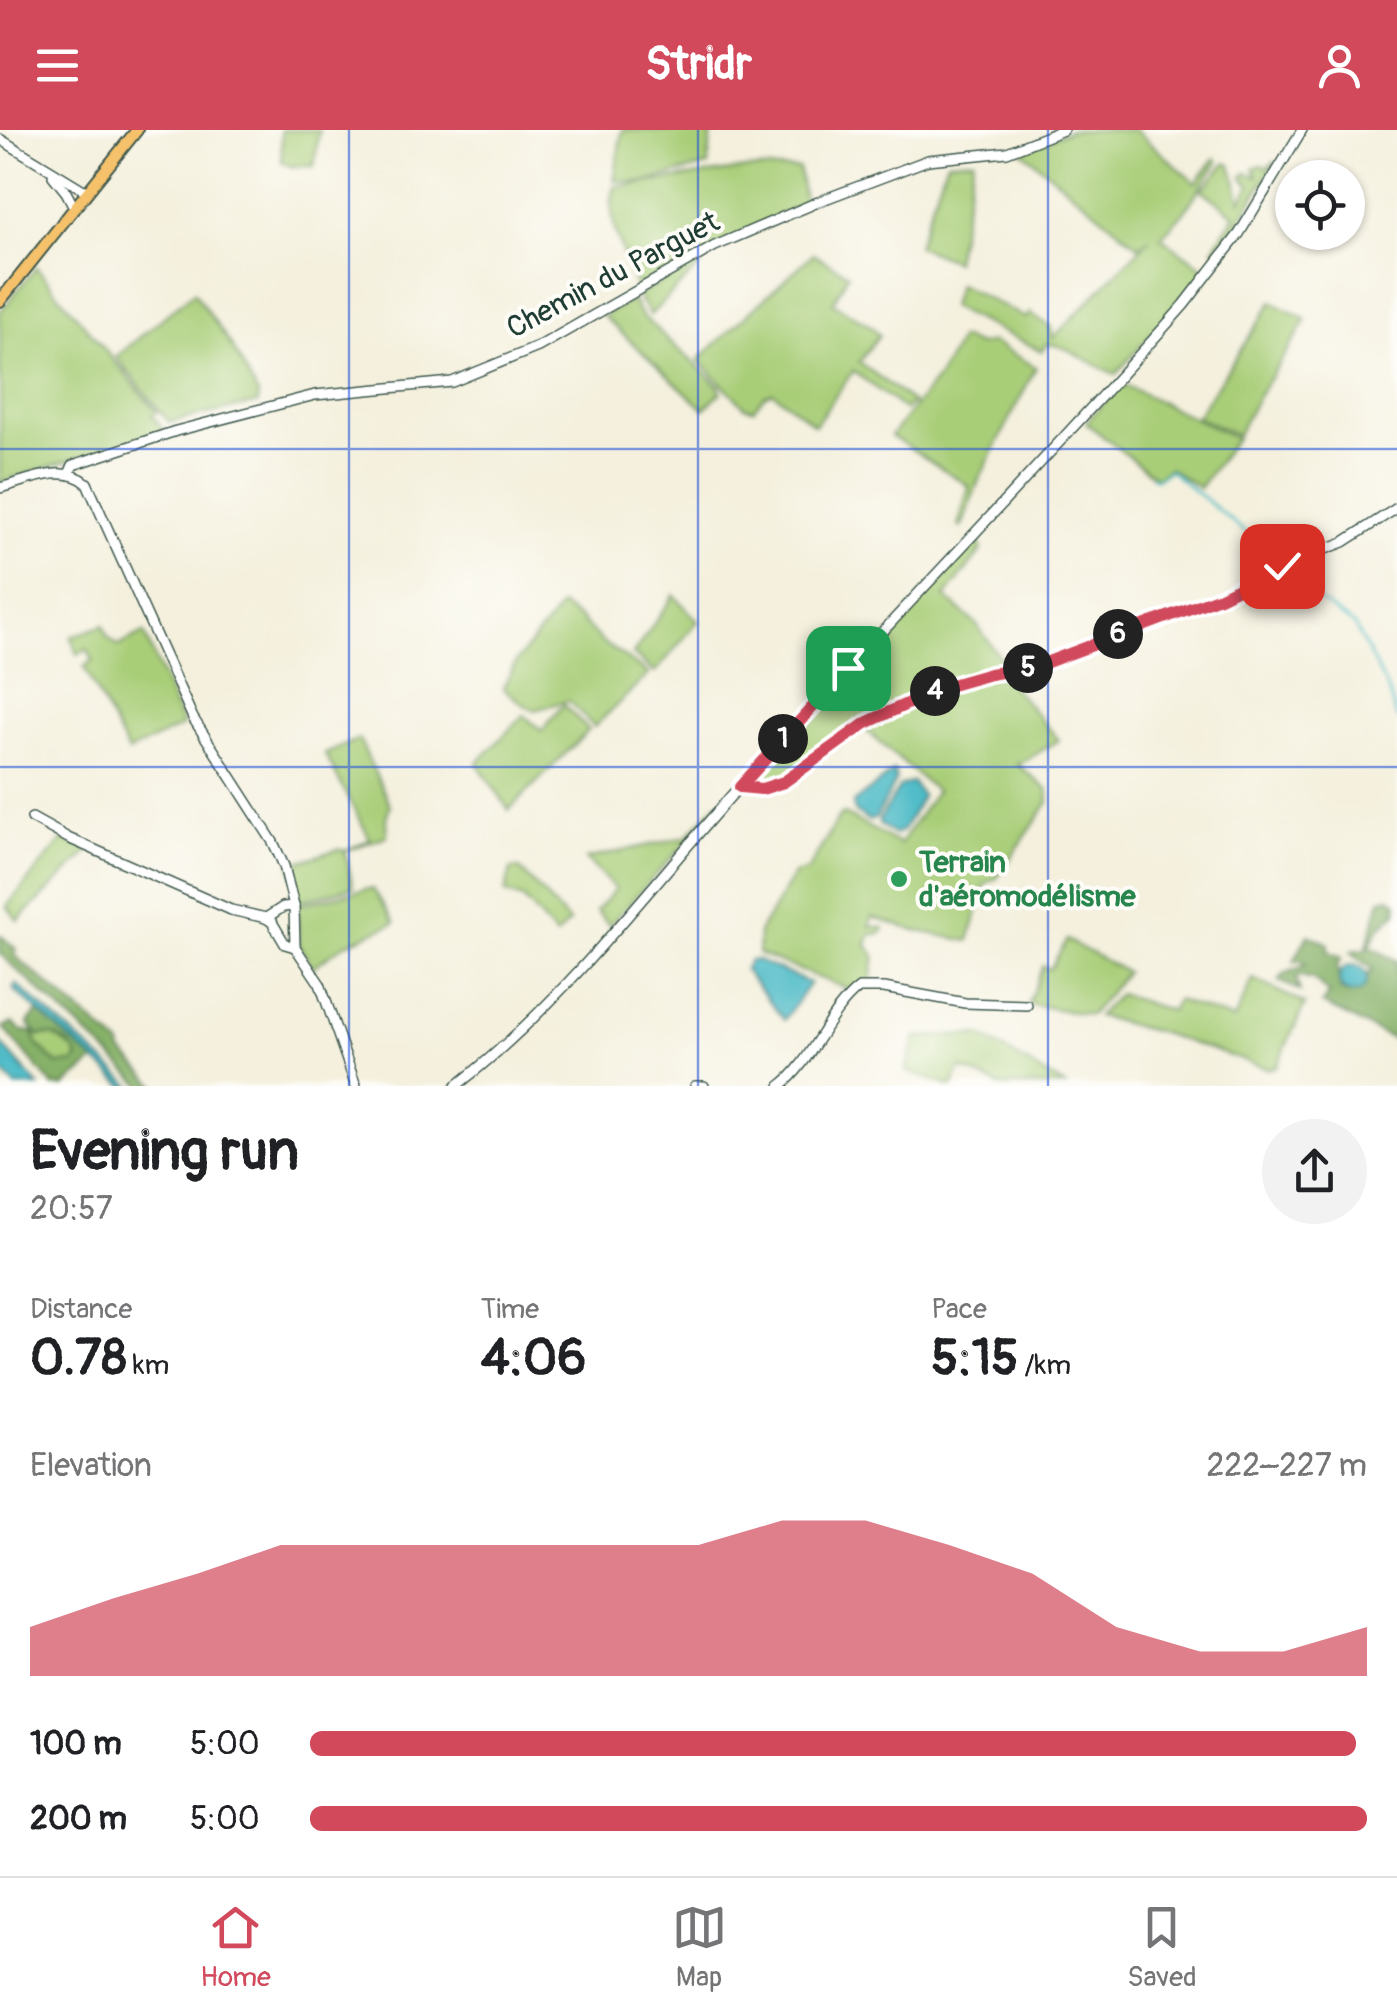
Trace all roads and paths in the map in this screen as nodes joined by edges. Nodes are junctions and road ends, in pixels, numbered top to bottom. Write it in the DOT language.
graph roads {
  1 [pos="138,130"];
  2 [pos="1063,130"];
  3 [pos="1302,130"];
  4 [pos="0,139"];
  5 [pos="36,161"];
  6 [pos="87,192"];
  7 [pos="74,207"];
  8 [pos="0,301"];
  9 [pos="70,474"];
  10 [pos="0,488"];
  11 [pos="1397,508"];
  12 [pos="740,787"];
  13 [pos="32,818"];
  14 [pos="294,906"];
  15 [pos="266,918"];
  16 [pos="295,947"];
  17 [pos="1026,1005"];
  18 [pos="356,1086"];
  19 [pos="456,1086"];
  20 [pos="696,1086"];
  21 [pos="704,1086"];
  22 [pos="780,1086"];
  1 -- 6 [label="main road"];
  2 -- 9 [label="street, Chemin du Parguet"];
  3 -- 12 [label="street"];
  4 -- 5 [label="street"];
  5 -- 6 [label="street"];
  5 -- 7 [label="street"];
  6 -- 7 [label="main road"];
  7 -- 8 [label="main road"];
  9 -- 10 [label="street, Chemin du Parguet"];
  9 -- 14 [label="street"];
  11 -- 12 [label="street"];
  12 -- 19 [label="street"];
  13 -- 15 [label="street"];
  14 -- 15 [label="street"];
  14 -- 16 [label="street"];
  15 -- 16 [label="street"];
  16 -- 18 [label="street"];
  17 -- 22 [label="street"];
  20 -- 21 [label="street"];
}
